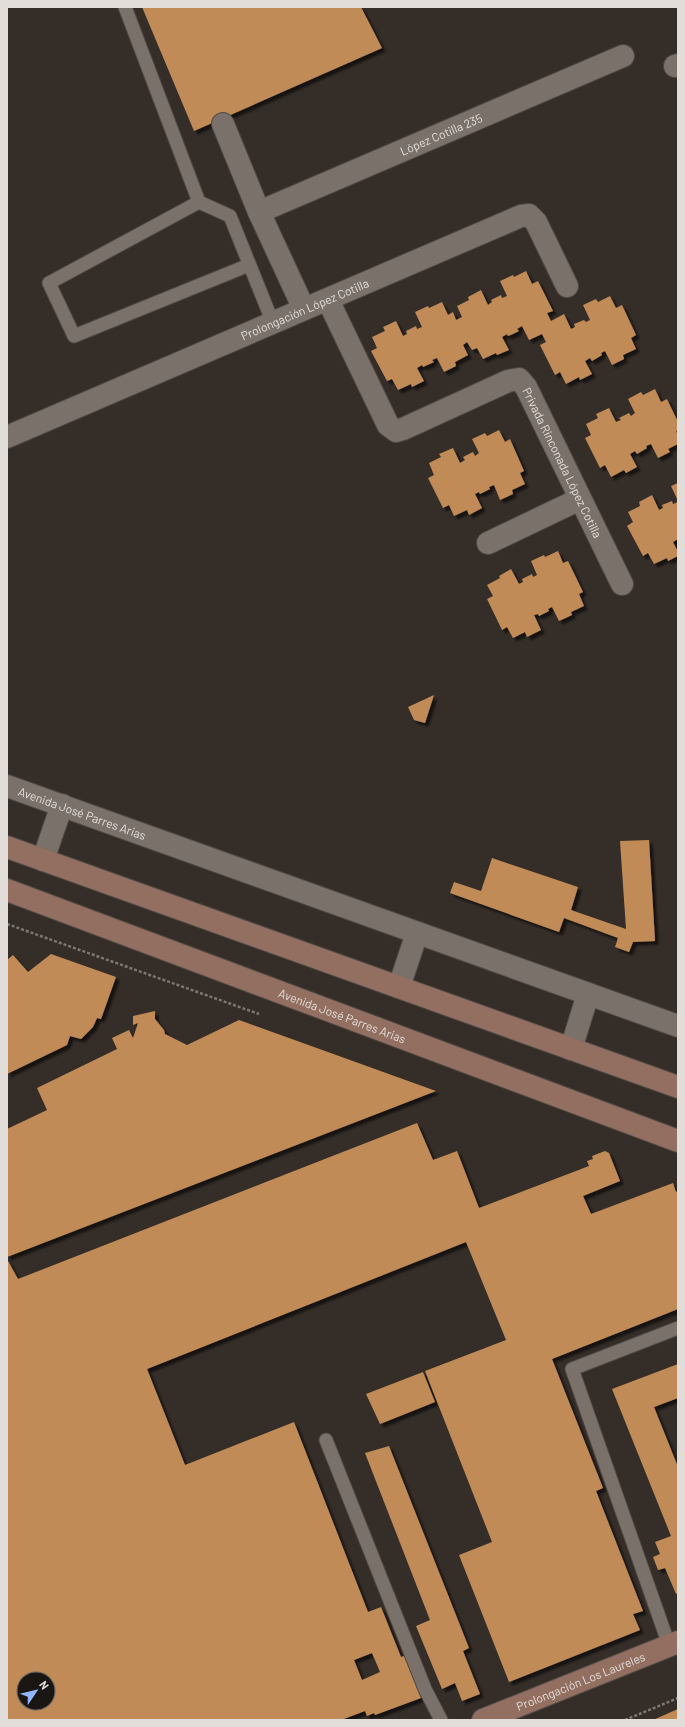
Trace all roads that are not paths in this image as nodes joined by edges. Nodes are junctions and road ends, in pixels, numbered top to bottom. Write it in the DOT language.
graph roads {
  1 [pos="125,7"];
  2 [pos="623,56"];
  3 [pos="223,124"];
  4 [pos="199,202"];
  5 [pos="259,212"];
  6 [pos="249,265"];
  7 [pos="567,286"];
  8 [pos="328,300"];
  9 [pos="304,309"];
  10 [pos="273,323"];
  11 [pos="7,437"];
  12 [pos="580,499"];
  13 [pos="488,543"];
  14 [pos="622,584"];
  15 [pos="7,786"];
  16 [pos="62,805"];
  17 [pos="7,847"];
  18 [pos="43,860"];
  19 [pos="7,890"];
  20 [pos="417,933"];
  21 [pos="399,987"];
  22 [pos="588,994"];
  23 [pos="678,1026"];
  24 [pos="570,1048"];
  25 [pos="678,1087"];
  26 [pos="678,1141"];
  27 [pos="678,1328"];
  28 [pos="326,1440"];
  29 [pos="673,1643"];
  30 [pos="441,1720"];
  31 [pos="483,1720"];
  1 -- 4 [label="lane"];
  2 -- 5 [label="street, López Cotilla 235"];
  3 -- 5 [label="street"];
  4 -- 6 [label="lane"];
  4 -- 6 [label="lane"];
  5 -- 9 [label="street"];
  6 -- 10 [label="lane"];
  7 -- 8 [label="street, Prolongación López Cotilla"];
  8 -- 9 [label="street, Prolongación López Cotilla"];
  8 -- 12 [label="street, Privada Rinconada López Cotilla"];
  9 -- 10 [label="street, Prolongación López Cotilla"];
  10 -- 11 [label="street, Prolongación López Cotilla"];
  12 -- 13 [label="street"];
  12 -- 14 [label="street, Privada Rinconada López Cotilla"];
  15 -- 16 [label="street, Avenida José Parres Arias"];
  16 -- 18 [label="street"];
  16 -- 20 [label="street, Avenida José Parres Arias"];
  17 -- 18 [label="main road"];
  18 -- 21 [label="main road"];
  19 -- 26 [label="main road, Avenida José Parres Arias"];
  20 -- 21 [label="street"];
  20 -- 22 [label="street, Avenida José Parres Arias"];
  21 -- 24 [label="main road"];
  22 -- 23 [label="street, Avenida José Parres Arias"];
  22 -- 24 [label="street"];
  24 -- 25 [label="main road"];
  27 -- 29 [label="lane"];
  28 -- 30 [label="lane"];
  29 -- 31 [label="main road, Prolongación Los Laureles"];
}
